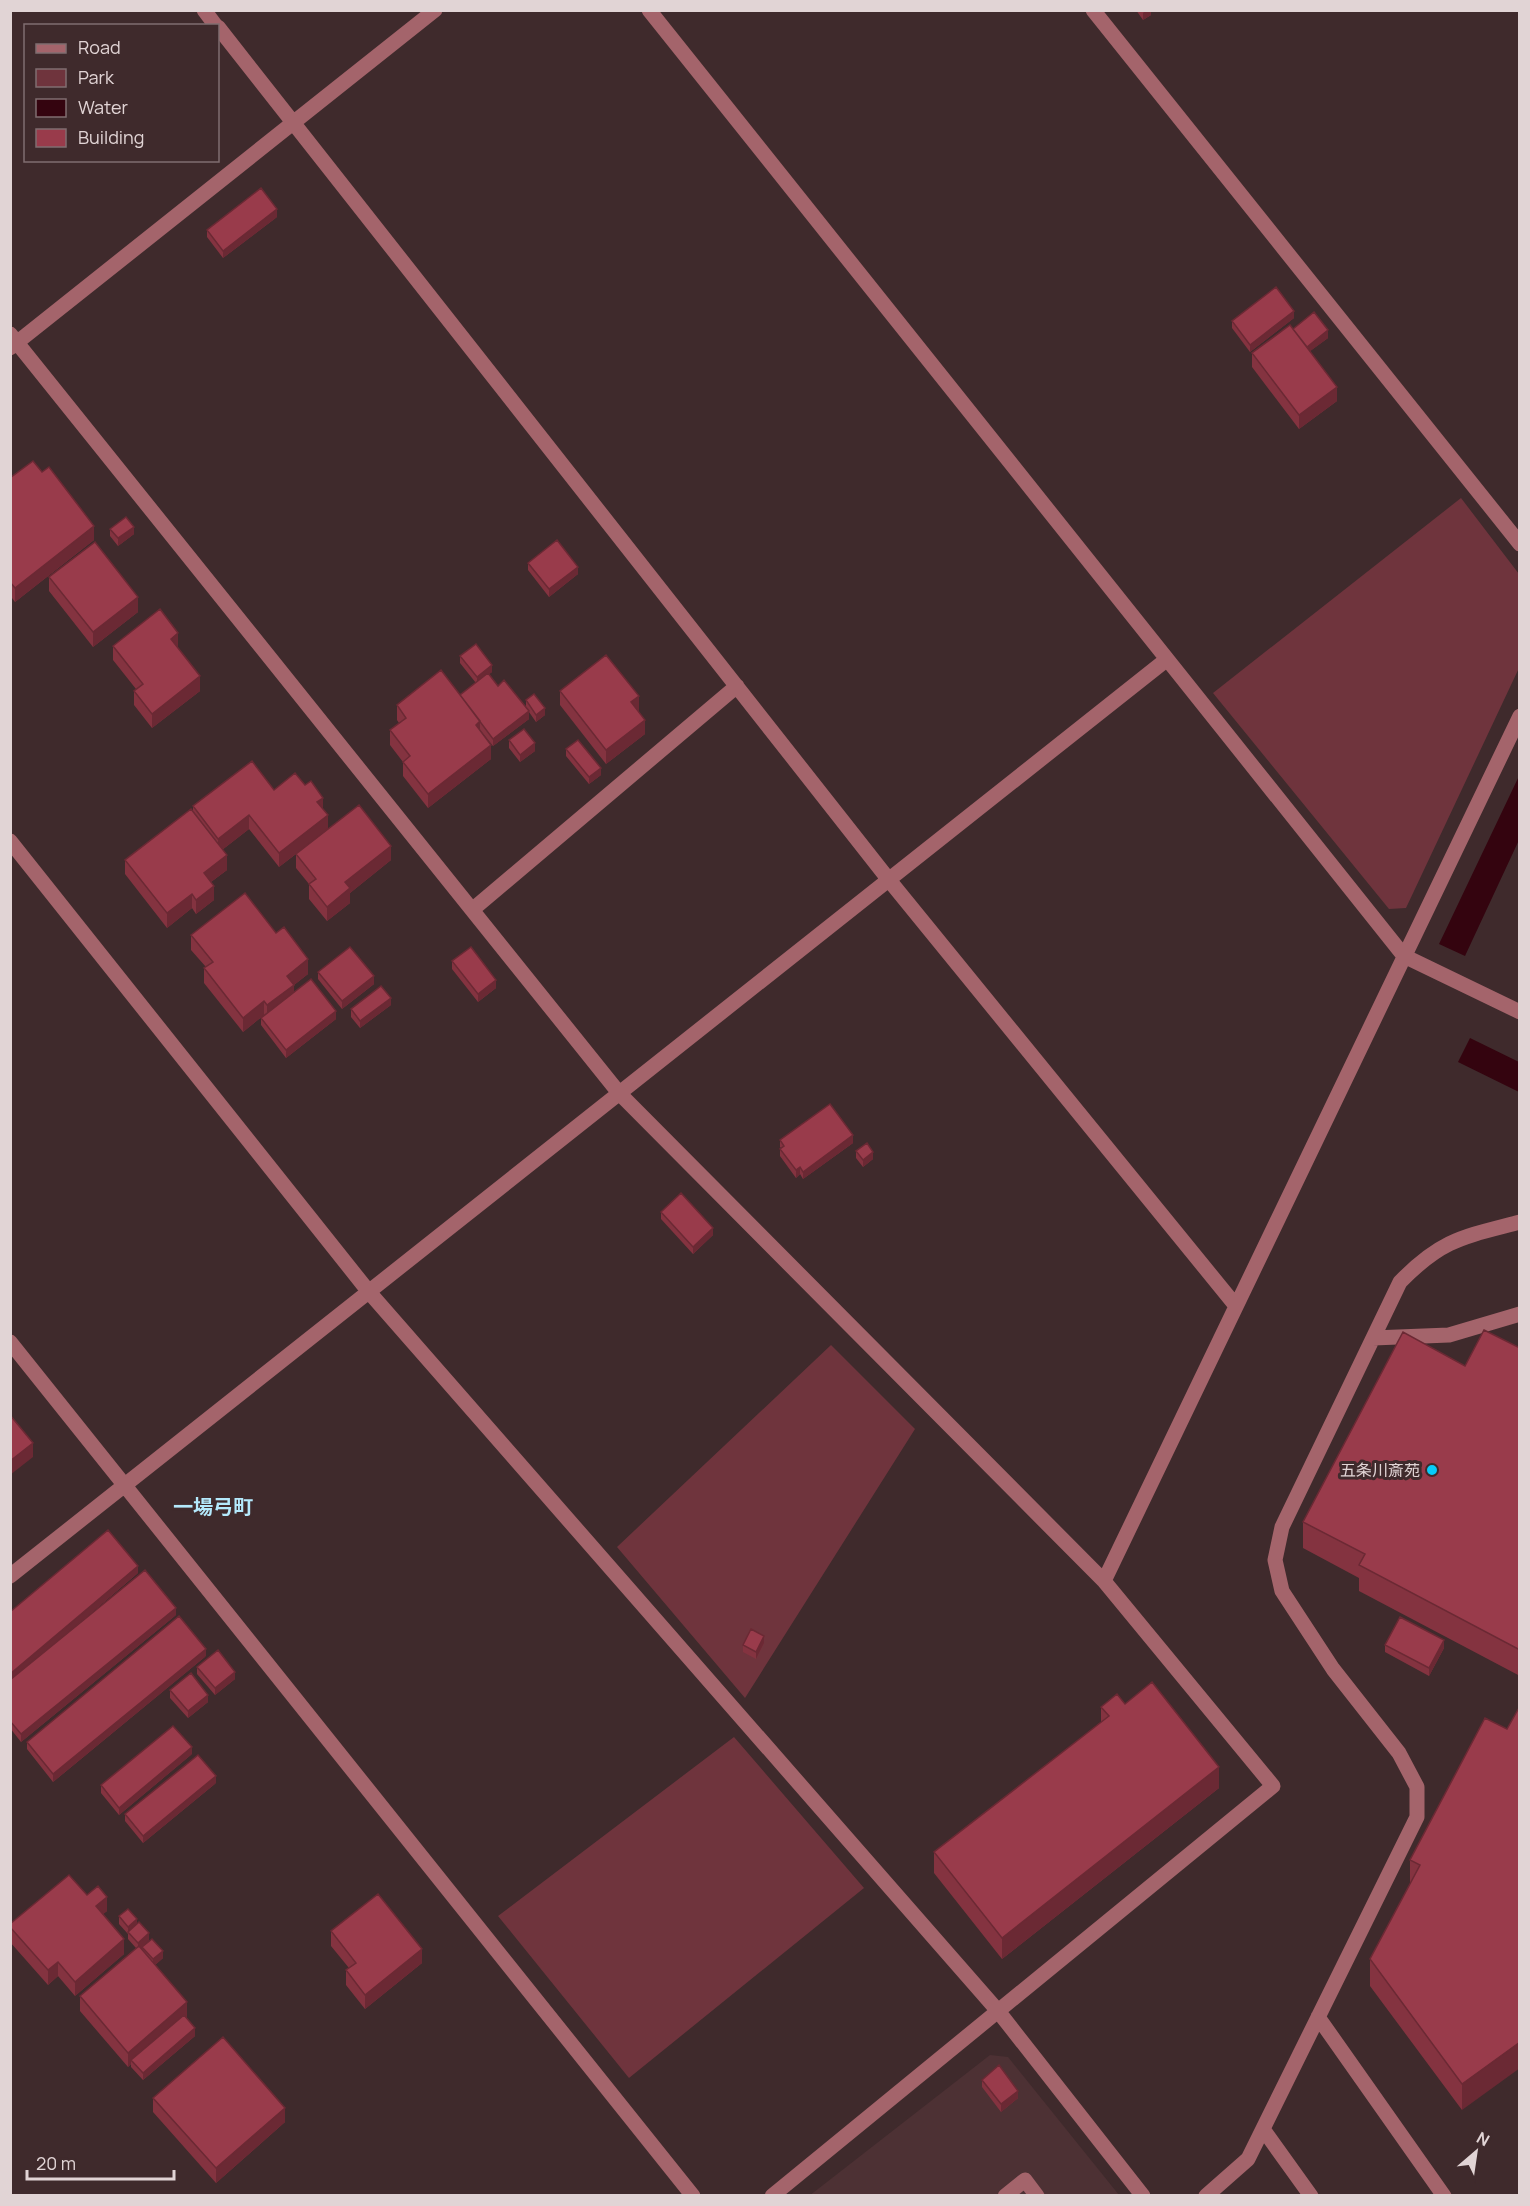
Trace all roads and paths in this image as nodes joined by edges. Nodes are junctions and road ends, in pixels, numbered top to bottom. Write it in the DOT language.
graph roads {
  1 [pos="204,10"];
  2 [pos="435,10"];
  3 [pos="649,10"];
  4 [pos="1094,10"];
  5 [pos="215,24"];
  6 [pos="219,28"];
  7 [pos="295,123"];
  8 [pos="13,341"];
  9 [pos="1520,544"];
  10 [pos="1166,660"];
  11 [pos="737,686"];
  12 [pos="1520,716"];
  13 [pos="10,841"];
  14 [pos="889,880"];
  15 [pos="472,910"];
  16 [pos="1404,956"];
  17 [pos="1520,1012"];
  18 [pos="619,1094"];
  19 [pos="1520,1222"];
  20 [pos="369,1292"];
  21 [pos="1236,1306"];
  22 [pos="1520,1314"];
  23 [pos="1373,1338"];
  24 [pos="10,1342"];
  25 [pos="125,1485"];
  26 [pos="10,1576"];
  27 [pos="1104,1581"];
  28 [pos="998,2012"];
  29 [pos="1318,2017"];
  30 [pos="1263,2129"];
  31 [pos="693,2196"];
  32 [pos="772,2196"];
  33 [pos="1005,2196"];
  34 [pos="1037,2196"];
  35 [pos="1143,2196"];
  36 [pos="1206,2196"];
  37 [pos="1311,2196"];
  38 [pos="1443,2196"];
  1 -- 5 [label="street"];
  2 -- 7 [label="street"];
  3 -- 10 [label="street"];
  4 -- 9 [label="street"];
  6 -- 7 [label="street"];
  7 -- 8 [label="street"];
  7 -- 11 [label="street"];
  8 -- 15 [label="street"];
  10 -- 14 [label="street"];
  10 -- 16 [label="street"];
  11 -- 14 [label="street"];
  11 -- 15 [label="street"];
  12 -- 16 [label="street"];
  13 -- 20 [label="street"];
  14 -- 18 [label="street"];
  14 -- 21 [label="street"];
  15 -- 18 [label="street"];
  16 -- 17 [label="street"];
  16 -- 21 [label="street"];
  18 -- 20 [label="street"];
  18 -- 27 [label="street"];
  19 -- 23 [label="street"];
  20 -- 25 [label="street"];
  20 -- 28 [label="street"];
  21 -- 27 [label="street"];
  22 -- 23 [label="street"];
  23 -- 29 [label="street"];
  24 -- 25 [label="street"];
  25 -- 26 [label="street"];
  25 -- 31 [label="street"];
  27 -- 28 [label="street"];
  28 -- 32 [label="street"];
  28 -- 35 [label="street"];
  29 -- 30 [label="street"];
  29 -- 38 [label="street"];
  30 -- 36 [label="street"];
  30 -- 37 [label="street"];
  33 -- 34 [label="street"];
}
